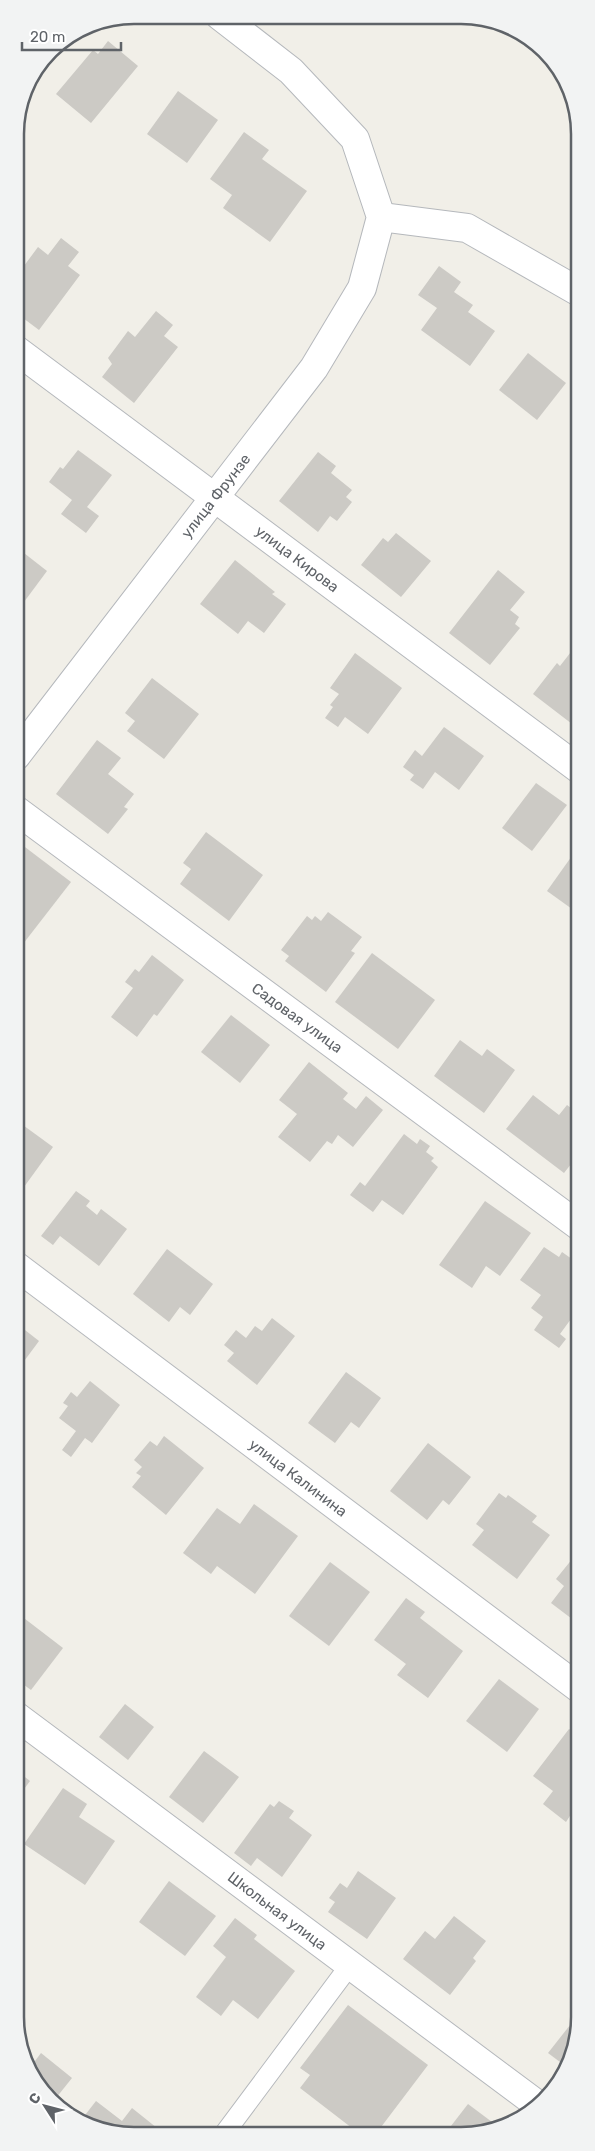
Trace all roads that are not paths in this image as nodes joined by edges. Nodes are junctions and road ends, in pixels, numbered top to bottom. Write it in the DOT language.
graph roads {
  1 [pos="230,24"];
  2 [pos="381,217"];
  3 [pos="571,287"];
  4 [pos="24,356"];
  5 [pos="214,498"];
  6 [pos="24,746"];
  7 [pos="571,763"];
  8 [pos="24,816"];
  9 [pos="571,1220"];
  10 [pos="24,1272"];
  11 [pos="571,1682"];
  12 [pos="24,1722"];
  13 [pos="350,1965"];
  14 [pos="533,2101"];
  15 [pos="229,2127"];
  1 -- 2 [label="street"];
  2 -- 3 [label="street"];
  2 -- 5 [label="street, улица Фрунзе"];
  4 -- 5 [label="street, улица Кирова"];
  5 -- 6 [label="street, улица Фрунзе"];
  5 -- 7 [label="street, улица Кирова"];
  8 -- 9 [label="street, Садовая улица"];
  10 -- 11 [label="street, улица Калинина"];
  12 -- 13 [label="street, Школьная улица"];
  13 -- 14 [label="street, Школьная улица"];
  13 -- 15 [label="lane"];
}
